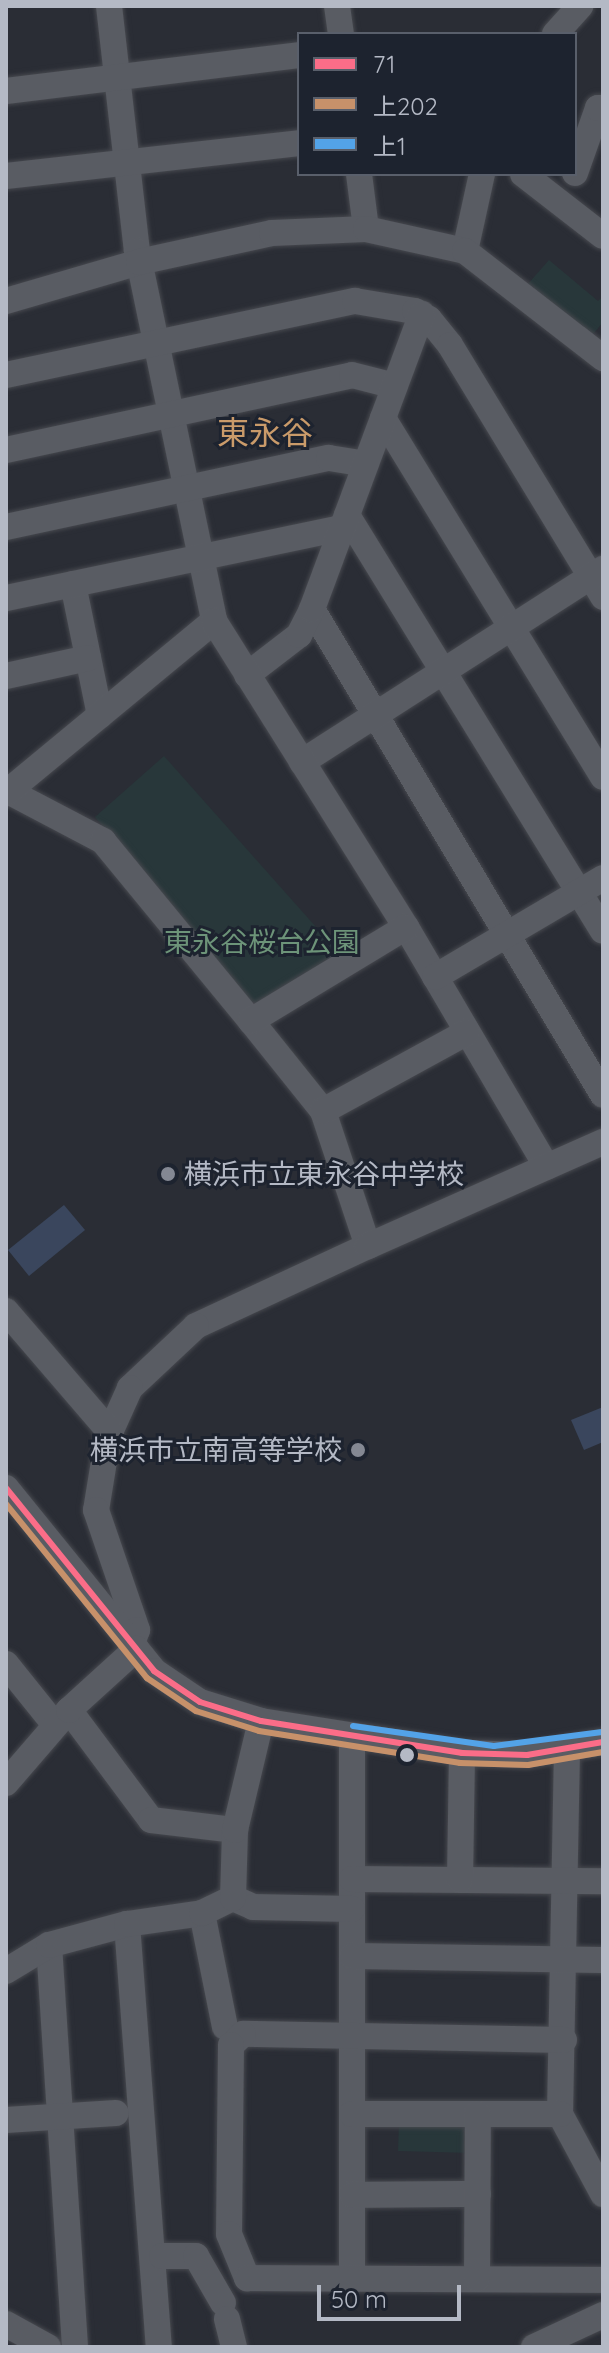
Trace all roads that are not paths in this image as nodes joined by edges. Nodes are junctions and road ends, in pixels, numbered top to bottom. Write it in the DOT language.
graph roads {
  1 [pos="109,6"];
  2 [pos="337,6"];
  3 [pos="572,8"];
  4 [pos="341,32"];
  5 [pos="556,32"];
  6 [pos="297,55"];
  7 [pos="118,80"];
  8 [pos="6,91"];
  9 [pos="603,108"];
  10 [pos="297,143"];
  11 [pos="127,162"];
  12 [pos="577,168"];
  13 [pos="6,176"];
  14 [pos="359,176"];
  15 [pos="482,176"];
  16 [pos="526,176"];
  17 [pos="574,176"];
  18 [pos="564,206"];
  19 [pos="366,229"];
  20 [pos="603,236"];
  21 [pos="465,251"];
  22 [pos="139,262"];
  23 [pos="6,301"];
  24 [pos="422,314"];
  25 [pos="155,341"];
  26 [pos="603,358"];
  27 [pos="6,375"];
  28 [pos="395,386"];
  29 [pos="171,414"];
  30 [pos="383,418"];
  31 [pos="6,450"];
  32 [pos="366,464"];
  33 [pos="186,487"];
  34 [pos="345,521"];
  35 [pos="6,527"];
  36 [pos="201,556"];
  37 [pos="599,581"];
  38 [pos="73,584"];
  39 [pos="6,598"];
  40 [pos="312,609"];
  41 [pos="214,621"];
  42 [pos="511,628"];
  43 [pos="88,658"];
  44 [pos="443,671"];
  45 [pos="247,675"];
  46 [pos="6,676"];
  47 [pos="100,715"];
  48 [pos="375,715"];
  49 [pos="302,762"];
  50 [pos="603,777"];
  51 [pos="7,791"];
  52 [pos="603,878"];
  53 [pos="579,892"];
  54 [pos="406,927"];
  55 [pos="603,931"];
  56 [pos="507,935"];
  57 [pos="435,977"];
  58 [pos="251,1021"];
  59 [pos="467,1032"];
  60 [pos="603,1095"];
  61 [pos="323,1111"];
  62 [pos="603,1142"];
  63 [pos="547,1167"];
  64 [pos="368,1246"];
  65 [pos="6,1311"];
  66 [pos="110,1432"];
  67 [pos="6,1488"];
  68 [pos="134,1646"];
  69 [pos="6,1664"];
  70 [pos="15,1686"];
  71 [pos="62,1718"];
  72 [pos="261,1721"];
  73 [pos="352,1736"];
  74 [pos="603,1742"];
  75 [pos="567,1750"];
  76 [pos="462,1753"];
  77 [pos="6,1783"];
  78 [pos="235,1830"];
  79 [pos="352,1879"];
  80 [pos="460,1880"];
  81 [pos="566,1881"];
  82 [pos="603,1881"];
  83 [pos="233,1898"];
  84 [pos="352,1909"];
  85 [pos="202,1913"];
  86 [pos="127,1924"];
  87 [pos="49,1945"];
  88 [pos="352,1956"];
  89 [pos="565,1959"];
  90 [pos="603,1960"];
  91 [pos="6,1971"];
  92 [pos="231,2033"];
  93 [pos="352,2035"];
  94 [pos="564,2040"];
  95 [pos="116,2113"];
  96 [pos="352,2114"];
  97 [pos="478,2114"];
  98 [pos="560,2114"];
  99 [pos="62,2116"];
  100 [pos="6,2120"];
  101 [pos="478,2194"];
  102 [pos="603,2194"];
  103 [pos="352,2195"];
  104 [pos="156,2256"];
  105 [pos="352,2279"];
  106 [pos="477,2279"];
  107 [pos="603,2280"];
  108 [pos="603,2315"];
  109 [pos="6,2324"];
  110 [pos="48,2347"];
  111 [pos="75,2347"];
  112 [pos="159,2347"];
  113 [pos="234,2347"];
  114 [pos="534,2347"];
  1 -- 7 [label="street"];
  2 -- 4 [label="street"];
  3 -- 5 [label="street"];
  6 -- 7 [label="street"];
  7 -- 8 [label="street"];
  7 -- 11 [label="street"];
  9 -- 12 [label="street"];
  10 -- 11 [label="street"];
  11 -- 13 [label="street"];
  11 -- 22 [label="street"];
  14 -- 19 [label="street"];
  15 -- 21 [label="street"];
  16 -- 18 [label="street"];
  17 -- 18 [label="street"];
  18 -- 20 [label="street"];
  19 -- 21 [label="street"];
  19 -- 22 [label="street"];
  21 -- 26 [label="street"];
  22 -- 23 [label="street"];
  22 -- 25 [label="street"];
  24 -- 25 [label="street"];
  24 -- 28 [label="street"];
  24 -- 37 [label="street"];
  25 -- 27 [label="street"];
  25 -- 29 [label="street"];
  28 -- 29 [label="street"];
  28 -- 30 [label="street"];
  29 -- 31 [label="street"];
  29 -- 33 [label="street"];
  30 -- 32 [label="street"];
  30 -- 42 [label="street"];
  32 -- 33 [label="street"];
  32 -- 34 [label="street"];
  33 -- 35 [label="street"];
  33 -- 36 [label="street"];
  34 -- 36 [label="street"];
  34 -- 40 [label="street"];
  34 -- 44 [label="street"];
  36 -- 38 [label="street"];
  36 -- 41 [label="street"];
  37 -- 42 [label="street"];
  38 -- 39 [label="street"];
  38 -- 43 [label="street"];
  40 -- 45 [label="street"];
  40 -- 48 [label="street"];
  41 -- 45 [label="street"];
  41 -- 47 [label="street"];
  42 -- 44 [label="street"];
  42 -- 50 [label="street"];
  43 -- 46 [label="street"];
  43 -- 47 [label="street"];
  44 -- 48 [label="street"];
  44 -- 53 [label="street"];
  45 -- 49 [label="street"];
  47 -- 51 [label="street"];
  48 -- 49 [label="street"];
  48 -- 56 [label="street"];
  49 -- 54 [label="street"];
  51 -- 58 [label="street"];
  52 -- 53 [label="street"];
  53 -- 55 [label="street"];
  53 -- 56 [label="street"];
  54 -- 57 [label="street"];
  54 -- 58 [label="street"];
  56 -- 57 [label="street"];
  56 -- 60 [label="street"];
  57 -- 59 [label="street"];
  58 -- 61 [label="street"];
  59 -- 61 [label="street"];
  59 -- 63 [label="street"];
  61 -- 64 [label="street"];
  62 -- 63 [label="street"];
  63 -- 64 [label="street"];
  64 -- 66 [label="street"];
  65 -- 66 [label="street"];
  66 -- 68 [label="street"];
  67 -- 68 [label="street"];
  68 -- 71 [label="street"];
  68 -- 72 [label="street"];
  69 -- 70 [label="street"];
  70 -- 71 [label="street"];
  71 -- 77 [label="street"];
  71 -- 78 [label="street"];
  72 -- 73 [label="street"];
  72 -- 78 [label="street"];
  73 -- 76 [label="street"];
  73 -- 79 [label="street"];
  74 -- 75 [label="street"];
  75 -- 76 [label="street"];
  75 -- 81 [label="street"];
  76 -- 80 [label="street"];
  78 -- 83 [label="street"];
  79 -- 80 [label="street"];
  79 -- 84 [label="street"];
  80 -- 81 [label="street"];
  81 -- 82 [label="street"];
  81 -- 89 [label="street"];
  83 -- 84 [label="street"];
  83 -- 85 [label="street"];
  84 -- 88 [label="street"];
  85 -- 86 [label="street"];
  85 -- 92 [label="street"];
  86 -- 87 [label="street"];
  86 -- 104 [label="street"];
  87 -- 91 [label="street"];
  87 -- 99 [label="street"];
  88 -- 89 [label="street"];
  88 -- 93 [label="street"];
  89 -- 90 [label="street"];
  89 -- 94 [label="street"];
  92 -- 93 [label="street"];
  92 -- 105 [label="street"];
  93 -- 94 [label="street"];
  93 -- 96 [label="street"];
  94 -- 98 [label="street"];
  95 -- 99 [label="street"];
  96 -- 97 [label="street"];
  96 -- 103 [label="street"];
  97 -- 98 [label="street"];
  97 -- 101 [label="street"];
  98 -- 102 [label="street"];
  99 -- 100 [label="street"];
  99 -- 111 [label="street"];
  101 -- 103 [label="street"];
  101 -- 106 [label="street"];
  103 -- 105 [label="street"];
  104 -- 112 [label="street"];
  104 -- 113 [label="street"];
  105 -- 106 [label="street"];
  106 -- 107 [label="street"];
  108 -- 114 [label="street"];
  109 -- 110 [label="street"];
}
